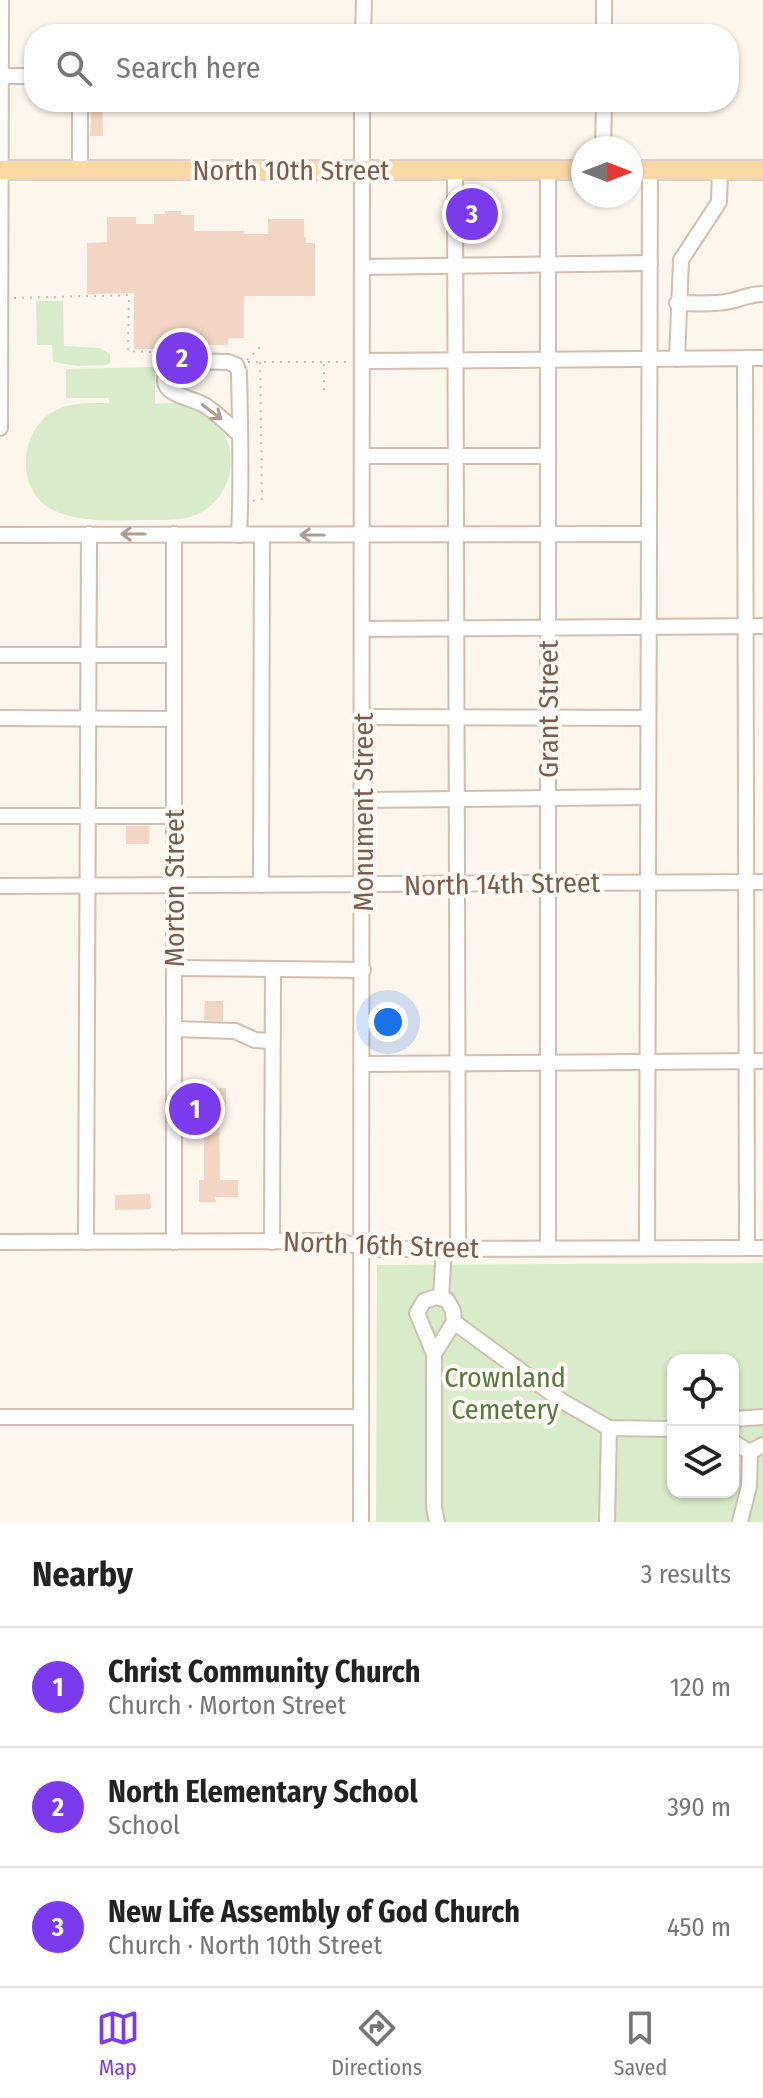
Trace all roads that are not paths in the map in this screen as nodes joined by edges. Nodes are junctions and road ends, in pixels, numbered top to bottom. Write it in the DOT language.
graph roads {
  1 [pos="1,0"];
  2 [pos="364,0"];
  3 [pos="604,0"];
  4 [pos="363,24"];
  5 [pos="604,24"];
  6 [pos="1,76"];
  7 [pos="24,76"];
  8 [pos="80,112"];
  9 [pos="362,112"];
  10 [pos="604,112"];
  11 [pos="603,136"];
  12 [pos="0,170"];
  13 [pos="362,170"];
  14 [pos="455,170"];
  15 [pos="548,170"];
  16 [pos="571,170"];
  17 [pos="643,170"];
  18 [pos="720,170"];
  19 [pos="763,170"];
  20 [pos="80,171"];
  21 [pos="643,198"];
  22 [pos="650,263"];
  23 [pos="548,264"];
  24 [pos="456,265"];
  25 [pos="0,267"];
  26 [pos="362,267"];
  27 [pos="763,294"];
  28 [pos="1,298"];
  29 [pos="677,303"];
  30 [pos="0,356"];
  31 [pos="763,358"];
  32 [pos="548,359"];
  33 [pos="649,359"];
  34 [pos="677,359"];
  35 [pos="745,359"];
  36 [pos="456,360"];
  37 [pos="363,361"];
  38 [pos="0,428"];
  39 [pos="240,435"];
  40 [pos="362,456"];
  41 [pos="456,456"];
  42 [pos="548,456"];
  43 [pos="89,534"];
  44 [pos="174,534"];
  45 [pos="548,534"];
  46 [pos="649,534"];
  47 [pos="0,535"];
  48 [pos="239,535"];
  49 [pos="262,535"];
  50 [pos="362,535"];
  51 [pos="456,535"];
  52 [pos="746,626"];
  53 [pos="763,626"];
  54 [pos="649,627"];
  55 [pos="457,628"];
  56 [pos="548,628"];
  57 [pos="362,629"];
  58 [pos="89,653"];
  59 [pos="0,655"];
  60 [pos="174,655"];
  61 [pos="363,717"];
  62 [pos="0,718"];
  63 [pos="457,718"];
  64 [pos="548,718"];
  65 [pos="648,718"];
  66 [pos="89,719"];
  67 [pos="174,719"];
  68 [pos="648,797"];
  69 [pos="548,798"];
  70 [pos="457,799"];
  71 [pos="363,800"];
  72 [pos="0,816"];
  73 [pos="88,816"];
  74 [pos="174,816"];
  75 [pos="648,882"];
  76 [pos="763,882"];
  77 [pos="746,883"];
  78 [pos="457,884"];
  79 [pos="548,884"];
  80 [pos="261,885"];
  81 [pos="363,885"];
  82 [pos="0,886"];
  83 [pos="88,886"];
  84 [pos="174,886"];
  85 [pos="174,968"];
  86 [pos="273,970"];
  87 [pos="363,970"];
  88 [pos="174,1029"];
  89 [pos="271,1041"];
  90 [pos="747,1061"];
  91 [pos="763,1061"];
  92 [pos="647,1062"];
  93 [pos="458,1063"];
  94 [pos="548,1063"];
  95 [pos="362,1064"];
  96 [pos="0,1242"];
  97 [pos="86,1242"];
  98 [pos="174,1242"];
  99 [pos="272,1242"];
  100 [pos="363,1247"];
  101 [pos="548,1248"];
  102 [pos="647,1248"];
  103 [pos="747,1248"];
  104 [pos="763,1248"];
  105 [pos="451,1249"];
  106 [pos="441,1298"];
  107 [pos="454,1322"];
  108 [pos="434,1354"];
  109 [pos="0,1417"];
  110 [pos="361,1417"];
  111 [pos="763,1417"];
  112 [pos="739,1419"];
  113 [pos="609,1428"];
  114 [pos="667,1429"];
  115 [pos="756,1448"];
  116 [pos="361,1522"];
  117 [pos="437,1522"];
  118 [pos="607,1522"];
  119 [pos="740,1522"];
  1 -- 6 [label="street"];
  2 -- 4 [label="street"];
  3 -- 5 [label="street"];
  6 -- 7 [label="street"];
  6 -- 12 [label="street"];
  8 -- 20 [label="street"];
  9 -- 13 [label="street, Monument Street"];
  10 -- 11 [label="street"];
  12 -- 20 [label="main road, North 10th Street"];
  12 -- 25 [label="street"];
  13 -- 14 [label="main road, North 10th Street"];
  13 -- 20 [label="main road, North 10th Street"];
  13 -- 26 [label="street, Monument Street"];
  14 -- 15 [label="main road, North 10th Street"];
  14 -- 24 [label="street"];
  15 -- 16 [label="main road, North 10th Street"];
  15 -- 23 [label="street, Grant Street"];
  17 -- 18 [label="main road"];
  18 -- 19 [label="main road"];
  18 -- 29 [label="street"];
  21 -- 22 [label="street"];
  22 -- 23 [label="street"];
  22 -- 33 [label="street"];
  23 -- 24 [label="street"];
  23 -- 32 [label="street, Grant Street"];
  24 -- 26 [label="street"];
  24 -- 36 [label="street"];
  25 -- 28 [label="street"];
  26 -- 37 [label="street, Monument Street"];
  27 -- 29 [label="street"];
  28 -- 30 [label="street"];
  29 -- 34 [label="street"];
  30 -- 38 [label="street"];
  31 -- 35 [label="street"];
  32 -- 33 [label="street"];
  32 -- 36 [label="street"];
  32 -- 42 [label="street, Grant Street"];
  33 -- 34 [label="street"];
  33 -- 46 [label="street"];
  34 -- 35 [label="street"];
  35 -- 52 [label="street"];
  36 -- 37 [label="street"];
  36 -- 41 [label="street"];
  37 -- 40 [label="street, Monument Street"];
  39 -- 39 [label="street, one-way"];
  39 -- 48 [label="street"];
  40 -- 41 [label="street"];
  40 -- 50 [label="street, Monument Street"];
  41 -- 42 [label="street"];
  41 -- 51 [label="street"];
  42 -- 45 [label="street, Grant Street"];
  44 -- 43 [label="street, one-way"];
  43 -- 47 [label="street"];
  43 -- 58 [label="street"];
  44 -- 48 [label="street"];
  44 -- 60 [label="street, Morton Street"];
  45 -- 46 [label="street"];
  45 -- 51 [label="street"];
  45 -- 56 [label="street, Grant Street"];
  46 -- 54 [label="street"];
  48 -- 49 [label="street"];
  50 -- 49 [label="street, one-way"];
  49 -- 80 [label="street"];
  50 -- 51 [label="street"];
  50 -- 57 [label="street, Monument Street"];
  51 -- 55 [label="street"];
  52 -- 53 [label="street"];
  52 -- 54 [label="street"];
  52 -- 77 [label="street"];
  54 -- 56 [label="street"];
  54 -- 65 [label="street"];
  55 -- 56 [label="street"];
  55 -- 57 [label="street"];
  55 -- 63 [label="street"];
  56 -- 64 [label="street, Grant Street"];
  57 -- 61 [label="street, Monument Street"];
  58 -- 59 [label="street"];
  58 -- 60 [label="street"];
  58 -- 66 [label="street"];
  60 -- 67 [label="street, Morton Street"];
  61 -- 63 [label="street"];
  61 -- 71 [label="street, Monument Street"];
  62 -- 66 [label="street"];
  63 -- 64 [label="street"];
  63 -- 70 [label="street"];
  64 -- 65 [label="street"];
  64 -- 69 [label="street, Grant Street"];
  65 -- 68 [label="street"];
  66 -- 67 [label="street"];
  66 -- 73 [label="street"];
  67 -- 74 [label="street, Morton Street"];
  68 -- 69 [label="street"];
  68 -- 75 [label="street"];
  69 -- 70 [label="street"];
  69 -- 79 [label="street, Grant Street"];
  70 -- 71 [label="street"];
  70 -- 78 [label="street"];
  71 -- 81 [label="street, Monument Street"];
  72 -- 73 [label="street"];
  73 -- 74 [label="street"];
  73 -- 83 [label="street"];
  74 -- 84 [label="street, Morton Street"];
  75 -- 77 [label="street, North 14th Street"];
  75 -- 79 [label="street, North 14th Street"];
  75 -- 92 [label="street"];
  76 -- 77 [label="street, North 14th Street"];
  77 -- 90 [label="street"];
  78 -- 79 [label="street, North 14th Street"];
  78 -- 81 [label="street, North 14th Street"];
  78 -- 93 [label="street"];
  79 -- 94 [label="street, Grant Street"];
  80 -- 81 [label="street, North 14th Street"];
  80 -- 84 [label="street, North 14th Street"];
  81 -- 87 [label="street, Monument Street"];
  82 -- 83 [label="street, North 14th Street"];
  83 -- 84 [label="street, North 14th Street"];
  83 -- 97 [label="street"];
  84 -- 85 [label="street, Morton Street"];
  85 -- 86 [label="street"];
  85 -- 88 [label="street, Morton Street"];
  86 -- 87 [label="street"];
  86 -- 89 [label="street"];
  87 -- 95 [label="street, Monument Street"];
  88 -- 89 [label="street"];
  88 -- 98 [label="street, Morton Street"];
  89 -- 99 [label="street"];
  90 -- 91 [label="street"];
  90 -- 92 [label="street"];
  90 -- 103 [label="street"];
  92 -- 94 [label="street"];
  92 -- 102 [label="street"];
  93 -- 94 [label="street"];
  93 -- 95 [label="street"];
  93 -- 105 [label="street"];
  94 -- 101 [label="street, Grant Street"];
  95 -- 100 [label="street, Monument Street"];
  96 -- 97 [label="street, North 16th Street"];
  97 -- 98 [label="street, North 16th Street"];
  98 -- 99 [label="street, North 16th Street"];
  99 -- 100 [label="street, North 16th Street"];
  100 -- 105 [label="street, North 16th Street"];
  100 -- 110 [label="street, Monument Street"];
  101 -- 102 [label="street, North 16th Street"];
  101 -- 105 [label="street, North 16th Street"];
  102 -- 103 [label="street, North 16th Street"];
  103 -- 104 [label="street, North 16th Street"];
  105 -- 106 [label="street"];
  106 -- 107 [label="street"];
  106 -- 108 [label="street"];
  107 -- 108 [label="street"];
  107 -- 113 [label="street"];
  108 -- 117 [label="street"];
  109 -- 110 [label="street"];
  110 -- 116 [label="street, Monument Street"];
  111 -- 112 [label="street"];
  113 -- 114 [label="street"];
  113 -- 118 [label="street"];
  115 -- 119 [label="street"];
}
